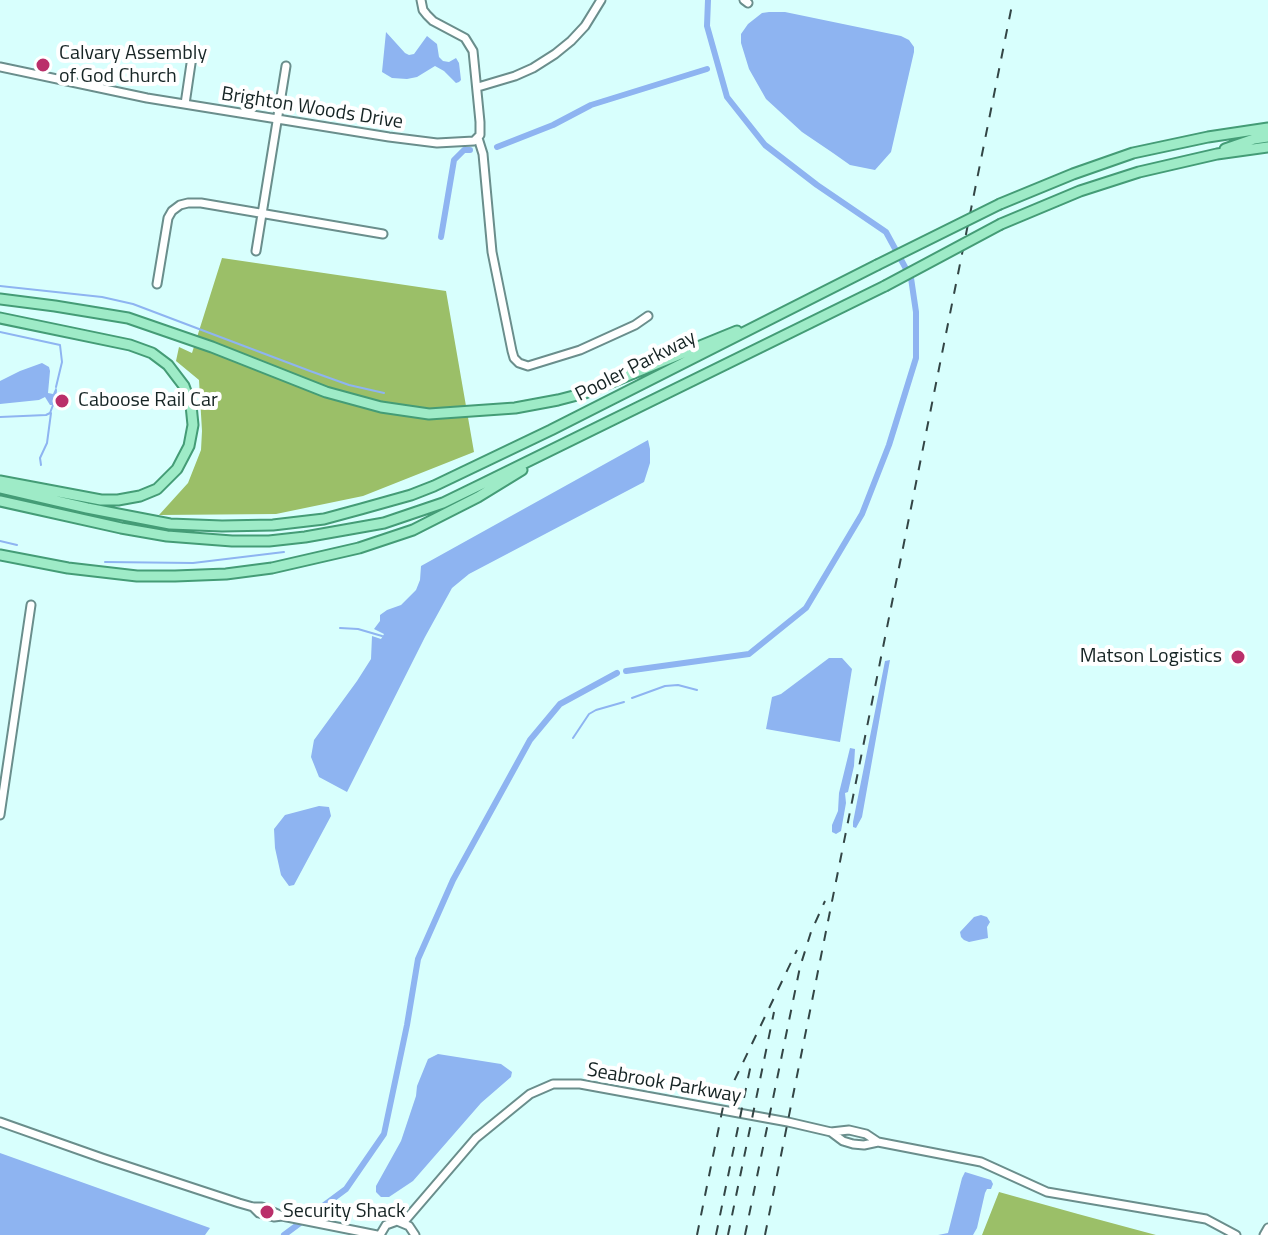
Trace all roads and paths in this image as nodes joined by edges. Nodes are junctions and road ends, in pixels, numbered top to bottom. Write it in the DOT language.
graph roads {
  1 [pos="421,0"];
  2 [pos="601,0"];
  3 [pos="193,50"];
  4 [pos="286,66"];
  5 [pos="0,67"];
  6 [pos="478,87"];
  7 [pos="185,104"];
  8 [pos="278,119"];
  9 [pos="1268,128"];
  10 [pos="1268,137"];
  11 [pos="478,138"];
  12 [pos="1268,147"];
  13 [pos="1203,157"];
  14 [pos="263,213"];
  15 [pos="383,234"];
  16 [pos="256,251"];
  17 [pos="157,284"];
  18 [pos="0,299"];
  19 [pos="648,316"];
  20 [pos="0,318"];
  21 [pos="774,318"];
  22 [pos="561,445"];
  23 [pos="0,481"];
  24 [pos="0,488"];
  25 [pos="0,501"];
  26 [pos="0,555"];
  27 [pos="31,605"];
  28 [pos="0,815"];
  29 [pos="0,1122"];
  30 [pos="831,1132"];
  31 [pos="878,1142"];
  32 [pos="403,1223"];
  33 [pos="1268,1228"];
  34 [pos="378,1235"];
  35 [pos="415,1235"];
  36 [pos="1236,1235"];
  37 [pos="1264,1235"];
  1 -- 6 [label="street"];
  2 -- 6 [label="street"];
  3 -- 7 [label="street"];
  4 -- 8 [label="street"];
  5 -- 7 [label="street, Brighton Woods Drive"];
  6 -- 11 [label="street"];
  7 -- 8 [label="street, Brighton Woods Drive"];
  8 -- 11 [label="street, Brighton Woods Drive"];
  8 -- 14 [label="street"];
  9 -- 21 [label="main road, Pooler Parkway, bridge"];
  10 -- 13 [label="main road"];
  11 -- 19 [label="street"];
  12 -- 13 [label="main road, Pooler Parkway"];
  13 -- 22 [label="main road, Pooler Parkway, bridge"];
  14 -- 15 [label="street"];
  14 -- 16 [label="street"];
  14 -- 17 [label="street"];
  18 -- 21 [label="main road"];
  20 -- 23 [label="main road"];
  21 -- 24 [label="main road, Pooler Parkway"];
  22 -- 25 [label="main road, Pooler Parkway"];
  22 -- 26 [label="main road"];
  27 -- 28 [label="street"];
  29 -- 34 [label="street"];
  30 -- 31 [label="street, Seabrook Parkway"];
  30 -- 31 [label="street, Seabrook Parkway"];
  30 -- 32 [label="street, Seabrook Parkway"];
  31 -- 36 [label="street, Seabrook Parkway"];
  32 -- 34 [label="street"];
  32 -- 35 [label="street"];
  33 -- 37 [label="street"];
}
